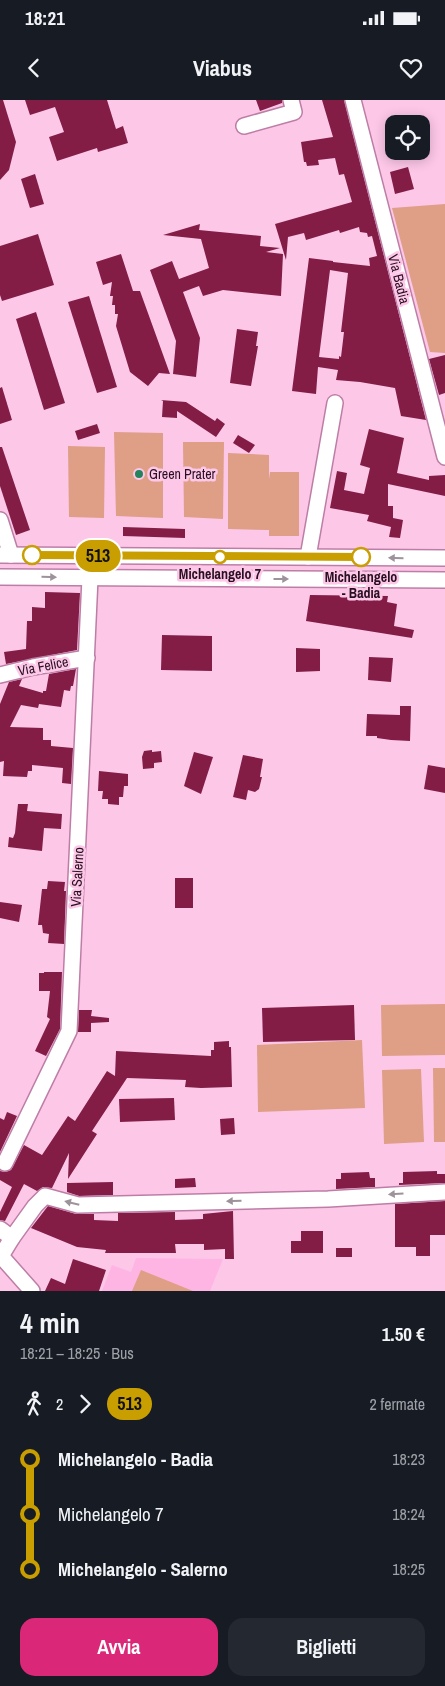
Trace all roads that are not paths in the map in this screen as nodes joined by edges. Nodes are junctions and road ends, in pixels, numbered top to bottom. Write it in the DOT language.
graph roads {
  1 [pos="291,100"];
  2 [pos="353,100"];
  3 [pos="244,126"];
  4 [pos="336,403"];
  5 [pos="445,457"];
  6 [pos="0,520"];
  7 [pos="6,555"];
  8 [pos="193,556"];
  9 [pos="308,557"];
  10 [pos="445,558"];
  11 [pos="0,577"];
  12 [pos="90,578"];
  13 [pos="194,579"];
  14 [pos="445,580"];
  15 [pos="87,658"];
  16 [pos="0,675"];
  17 [pos="2,1168"];
  18 [pos="445,1192"];
  19 [pos="6,1233"];
  20 [pos="32,1291"];
  1 -- 3 [label="street"];
  2 -- 5 [label="street, Via Badia"];
  4 -- 9 [label="street"];
  6 -- 7 [label="street"];
  7 -- 8 [label="street"];
  8 -- 9 [label="street"];
  8 -- 13 [label="street"];
  10 -- 9 [label="street, one-way"];
  11 -- 12 [label="street, one-way"];
  12 -- 13 [label="street"];
  12 -- 15 [label="street, Via Salerno"];
  13 -- 14 [label="street, one-way"];
  15 -- 16 [label="street, Via Felice"];
  15 -- 17 [label="street, Via Salerno"];
  18 -- 19 [label="street, one-way"];
  19 -- 20 [label="street"];
}
